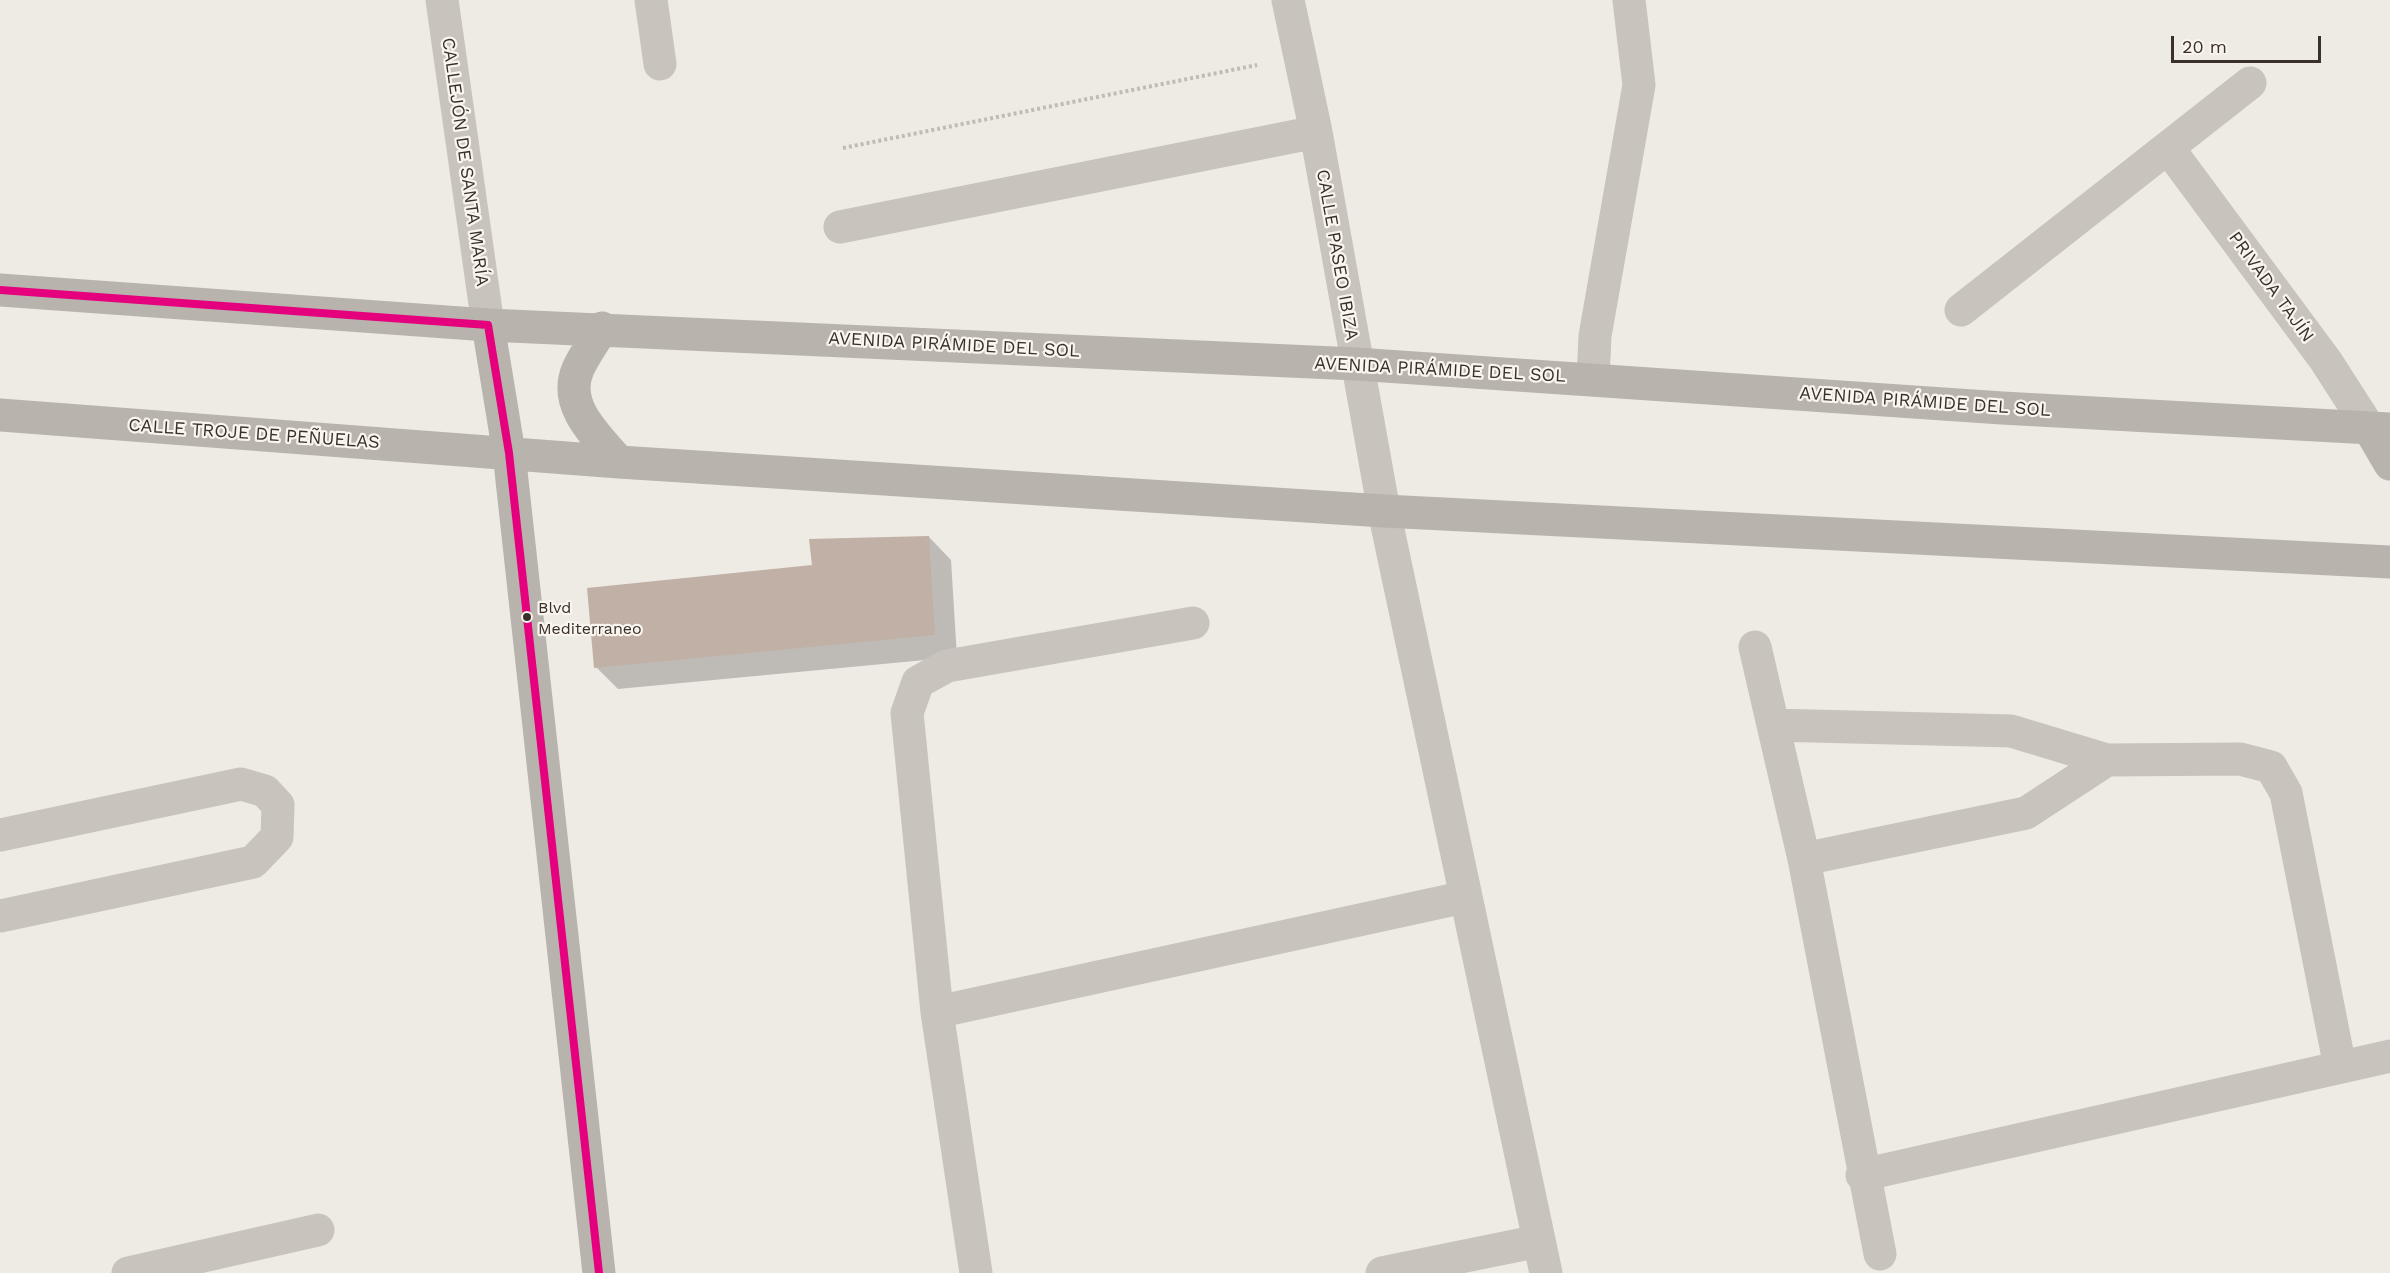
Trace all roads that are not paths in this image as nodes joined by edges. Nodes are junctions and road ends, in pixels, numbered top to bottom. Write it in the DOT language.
graph roads {
  1 [pos="442,0"];
  2 [pos="651,0"];
  3 [pos="1288,0"];
  4 [pos="1629,0"];
  5 [pos="660,64"];
  6 [pos="2250,83"];
  7 [pos="1316,132"];
  8 [pos="2169,149"];
  9 [pos="840,227"];
  10 [pos="0,290"];
  11 [pos="1961,310"];
  12 [pos="489,325"];
  13 [pos="603,328"];
  14 [pos="1356,364"];
  15 [pos="1593,379"];
  16 [pos="0,415"];
  17 [pos="2379,428"];
  18 [pos="508,453"];
  19 [pos="619,462"];
  20 [pos="2390,464"];
  21 [pos="1384,511"];
  22 [pos="2390,562"];
  23 [pos="1193,623"];
  24 [pos="1755,647"];
  25 [pos="1773,725"];
  26 [pos="2107,760"];
  27 [pos="0,836"];
  28 [pos="1804,859"];
  29 [pos="1465,897"];
  30 [pos="0,916"];
  31 [pos="937,1012"];
  32 [pos="2390,1056"];
  33 [pos="2340,1067"];
  34 [pos="1863,1175"];
  35 [pos="318,1230"];
  36 [pos="1539,1241"];
  37 [pos="1880,1254"];
  38 [pos="128,1273"];
  39 [pos="599,1273"];
  40 [pos="976,1273"];
  41 [pos="1382,1273"];
  42 [pos="1546,1273"];
  1 -- 12 [label="street, CALLEJÓN DE SANTA MARÍA"];
  2 -- 5 [label="street"];
  3 -- 7 [label="street, CALLE PASEO IBIZA"];
  4 -- 15 [label="street"];
  6 -- 8 [label="street"];
  7 -- 9 [label="street"];
  7 -- 14 [label="street, CALLE PASEO IBIZA"];
  8 -- 11 [label="street"];
  8 -- 17 [label="street, PRIVADA TAJÍN"];
  10 -- 12 [label="street"];
  12 -- 13 [label="street, AVENIDA PIRÁMIDE DEL SOL"];
  12 -- 18 [label="street"];
  13 -- 14 [label="street, AVENIDA PIRÁMIDE DEL SOL"];
  13 -- 19 [label="street"];
  14 -- 15 [label="street, AVENIDA PIRÁMIDE DEL SOL"];
  14 -- 21 [label="street, CALLE PASEO IBIZA"];
  15 -- 17 [label="street, AVENIDA PIRÁMIDE DEL SOL"];
  16 -- 18 [label="street, CALLE TROJE DE PEÑUELAS"];
  17 -- 20 [label="street"];
  18 -- 19 [label="street"];
  18 -- 39 [label="street"];
  19 -- 21 [label="street"];
  21 -- 22 [label="street"];
  21 -- 29 [label="street, CALLE PASEO IBIZA"];
  23 -- 31 [label="street"];
  24 -- 25 [label="street"];
  25 -- 26 [label="street"];
  25 -- 28 [label="street"];
  26 -- 28 [label="street"];
  26 -- 33 [label="street"];
  27 -- 30 [label="street"];
  28 -- 34 [label="street"];
  29 -- 31 [label="street"];
  29 -- 36 [label="street, CALLE PASEO IBIZA"];
  31 -- 40 [label="street"];
  32 -- 33 [label="street"];
  33 -- 34 [label="street"];
  34 -- 37 [label="street"];
  35 -- 38 [label="street"];
  36 -- 41 [label="street"];
  36 -- 42 [label="street, CALLE PASEO IBIZA"];
}
